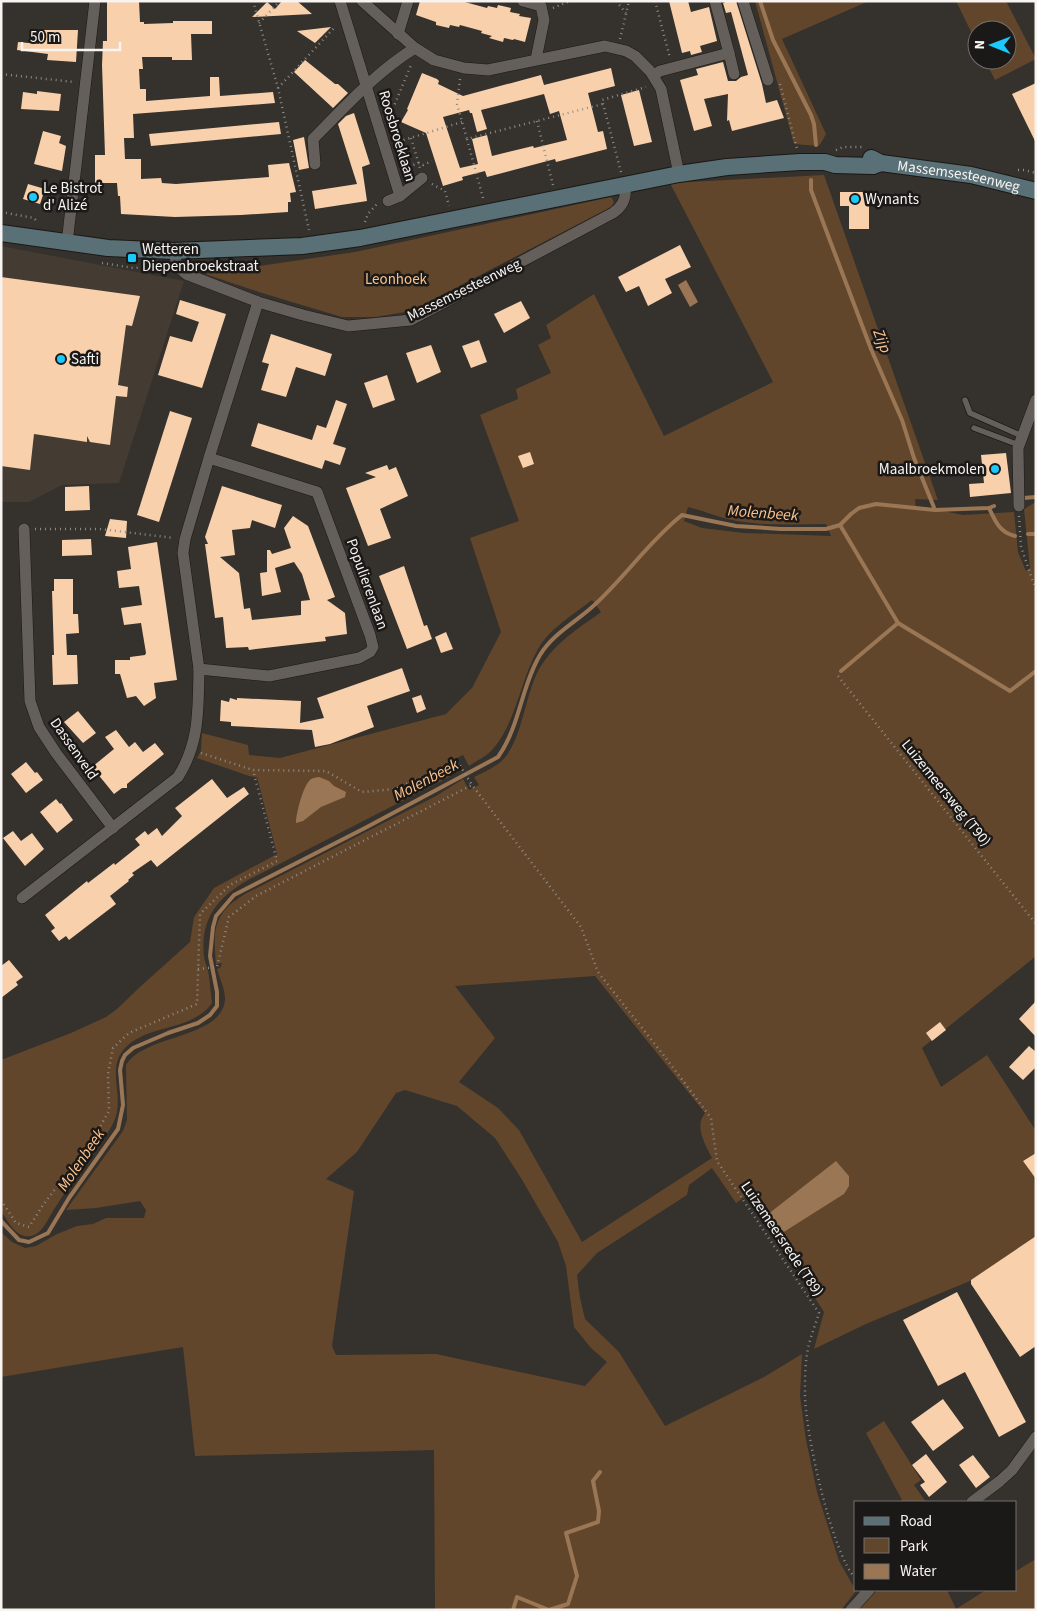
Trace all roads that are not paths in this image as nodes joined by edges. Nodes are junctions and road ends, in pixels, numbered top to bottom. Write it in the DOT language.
graph roads {
  1 [pos="95,1"];
  2 [pos="340,1"];
  3 [pos="362,1"];
  4 [pos="408,1"];
  5 [pos="715,1"];
  6 [pos="743,1"];
  7 [pos="535,5"];
  8 [pos="398,34"];
  9 [pos="416,49"];
  10 [pos="729,53"];
  11 [pos="536,59"];
  12 [pos="734,74"];
  13 [pos="657,79"];
  14 [pos="768,80"];
  15 [pos="366,85"];
  16 [pos="315,164"];
  17 [pos="679,174"];
  18 [pos="622,177"];
  19 [pos="422,178"];
  20 [pos="1036,191"];
  21 [pos="400,196"];
  22 [pos="388,201"];
  23 [pos="1,233"];
  24 [pos="67,243"];
  25 [pos="174,251"];
  26 [pos="258,302"];
  27 [pos="965,400"];
  28 [pos="1036,400"];
  29 [pos="974,428"];
  30 [pos="1020,441"];
  31 [pos="209,458"];
  32 [pos="1019,506"];
  33 [pos="24,529"];
  34 [pos="199,669"];
  35 [pos="113,828"];
  36 [pos="22,898"];
  37 [pos="1036,1437"];
  38 [pos="973,1501"];
  39 [pos="868,1591"];
  40 [pos="851,1610"];
  1 -- 24 [label="street"];
  2 -- 15 [label="street, Roosbroeklaan"];
  3 -- 8 [label="street"];
  4 -- 8 [label="street"];
  5 -- 10 [label="street"];
  6 -- 14 [label="street"];
  7 -- 11 [label="street"];
  8 -- 9 [label="street"];
  9 -- 11 [label="street"];
  9 -- 15 [label="street, Roosbroeklaan"];
  10 -- 12 [label="street"];
  10 -- 13 [label="street"];
  11 -- 13 [label="street"];
  13 -- 17 [label="street"];
  15 -- 16 [label="street, Roosbroeklaan"];
  15 -- 21 [label="street, Roosbroeklaan"];
  17 -- 18 [label="main road, Massemsesteenweg"];
  17 -- 20 [label="main road, Massemsesteenweg"];
  18 -- 25 [label="main road, Massemsesteenweg"];
  18 -- 26 [label="street, Massemsesteenweg"];
  19 -- 21 [label="street, Roosbroeklaan"];
  21 -- 22 [label="street, Roosbroeklaan"];
  23 -- 24 [label="main road, Massemsesteenweg"];
  24 -- 25 [label="main road, Massemsesteenweg"];
  25 -- 26 [label="street, Massemsesteenweg"];
  26 -- 31 [label="street"];
  27 -- 30 [label="lane"];
  28 -- 30 [label="street"];
  29 -- 30 [label="lane"];
  30 -- 32 [label="street"];
  31 -- 34 [label="street"];
  31 -- 34 [label="street, Populierenlaan"];
  33 -- 35 [label="street, Dassenveld"];
  34 -- 35 [label="street"];
  35 -- 36 [label="street"];
  37 -- 38 [label="street"];
  39 -- 40 [label="street"];
}
